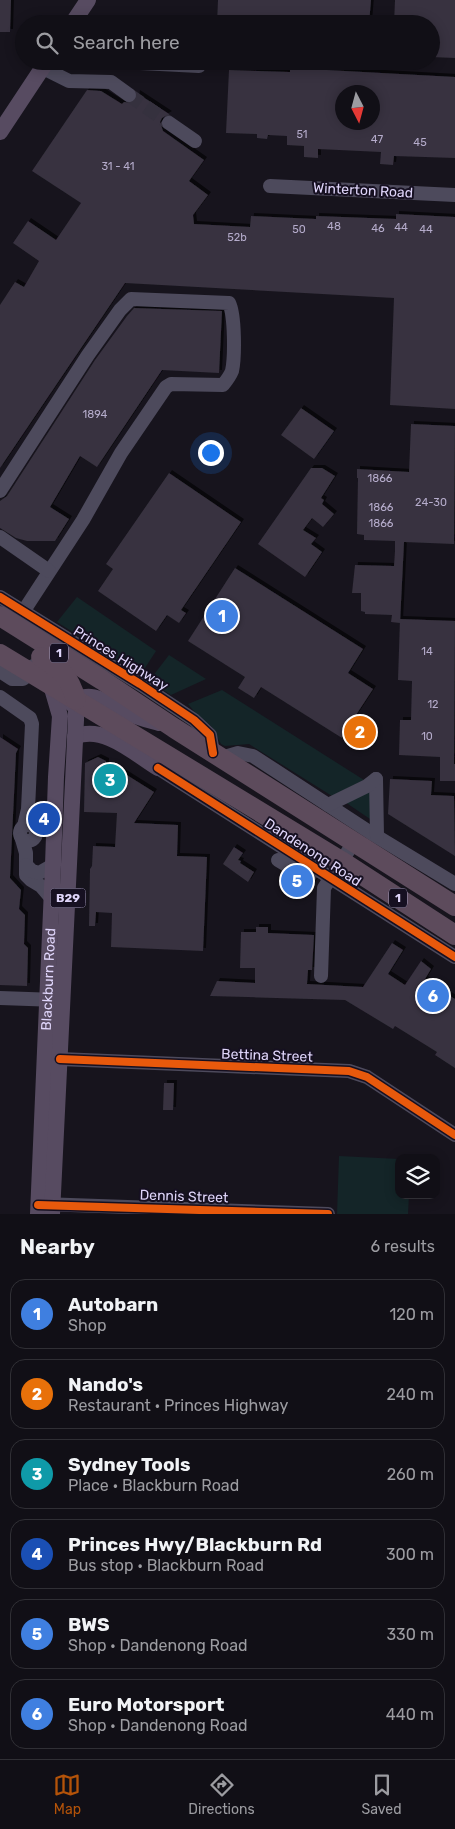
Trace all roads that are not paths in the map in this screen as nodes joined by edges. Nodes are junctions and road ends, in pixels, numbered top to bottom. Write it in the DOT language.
graph roads {
  1 [pos="88,0"];
  2 [pos="78,15"];
  3 [pos="41,70"];
  4 [pos="54,70"];
  5 [pos="129,95"];
  6 [pos="169,122"];
  7 [pos="0,132"];
  8 [pos="195,141"];
  9 [pos="270,186"];
  10 [pos="455,195"];
  11 [pos="0,491"];
  12 [pos="0,537"];
  13 [pos="49,571"];
  14 [pos="0,597"];
  15 [pos="0,616"];
  16 [pos="24,621"];
  17 [pos="36,653"];
  18 [pos="0,654"];
  19 [pos="0,671"];
  20 [pos="31,673"];
  21 [pos="51,685"];
  22 [pos="0,697"];
  23 [pos="76,700"];
  24 [pos="60,716"];
  25 [pos="174,728"];
  26 [pos="75,737"];
  27 [pos="217,756"];
  28 [pos="162,762"];
  29 [pos="284,776"];
  30 [pos="296,805"];
  31 [pos="328,805"];
  32 [pos="367,837"];
  33 [pos="26,859"];
  34 [pos="54,865"];
  35 [pos="327,877"];
  36 [pos="455,884"];
  37 [pos="52,899"];
  38 [pos="455,906"];
  39 [pos="455,935"];
  40 [pos="455,957"];
  41 [pos="321,976"];
  42 [pos="0,998"];
  43 [pos="55,1000"];
  44 [pos="60,1059"];
  45 [pos="455,1135"];
  46 [pos="45,1209"];
  47 [pos="328,1214"];
  1 -- 2 [label="main road"];
  3 -- 7 [label="main road"];
  4 -- 5 [label="street"];
  6 -- 8 [label="street"];
  9 -- 10 [label="street, Winterton Road"];
  11 -- 13 [label="street"];
  12 -- 13 [label="street"];
  13 -- 16 [label="street"];
  14 -- 16 [label="street, Princes Highway"];
  15 -- 16 [label="highway, Princes Highway / 1"];
  16 -- 17 [label="highway"];
  16 -- 25 [label="highway, Princes Highway / 1"];
  16 -- 27 [label="street, Princes Highway"];
  17 -- 20 [label="street"];
  17 -- 23 [label="highway"];
  18 -- 20 [label="highway, 1"];
  19 -- 20 [label="street"];
  20 -- 21 [label="highway, 1"];
  21 -- 23 [label="highway, 1"];
  21 -- 24 [label="main road, Blackburn Road / B29"];
  22 -- 33 [label="street"];
  23 -- 24 [label="main road"];
  23 -- 25 [label="main road"];
  23 -- 26 [label="main road, Blackburn Road / B29"];
  23 -- 28 [label="highway, 1"];
  24 -- 34 [label="main road, Blackburn Road / B29"];
  25 -- 27 [label="highway, Princes Highway / 1"];
  26 -- 28 [label="main road"];
  26 -- 43 [label="main road, Blackburn Road / B29"];
  27 -- 29 [label="street, Princes Highway"];
  27 -- 30 [label="highway, Princes Highway / 1"];
  28 -- 35 [label="highway, 1"];
  29 -- 30 [label="street"];
  29 -- 31 [label="street, Princes Highway"];
  30 -- 32 [label="highway, Princes Highway / 1"];
  31 -- 32 [label="street, Princes Highway"];
  31 -- 32 [label="street"];
  32 -- 35 [label="street, Dandenong Road"];
  32 -- 36 [label="street, Princes Highway"];
  32 -- 38 [label="highway, Princes Highway / 1"];
  33 -- 34 [label="street"];
  33 -- 37 [label="street"];
  34 -- 37 [label="main road, Blackburn Road / B29"];
  35 -- 39 [label="highway, 1"];
  35 -- 40 [label="street, Dandenong Road"];
  35 -- 41 [label="street"];
  37 -- 43 [label="main road, Blackburn Road / B29"];
  42 -- 43 [label="street"];
  43 -- 44 [label="main road, Blackburn Road / B29"];
  43 -- 46 [label="main road, Blackburn Road / B29"];
  44 -- 45 [label="street, Bettina Street"];
  44 -- 46 [label="main road, Blackburn Road / B29"];
  46 -- 47 [label="street, Dennis Street"];
}
